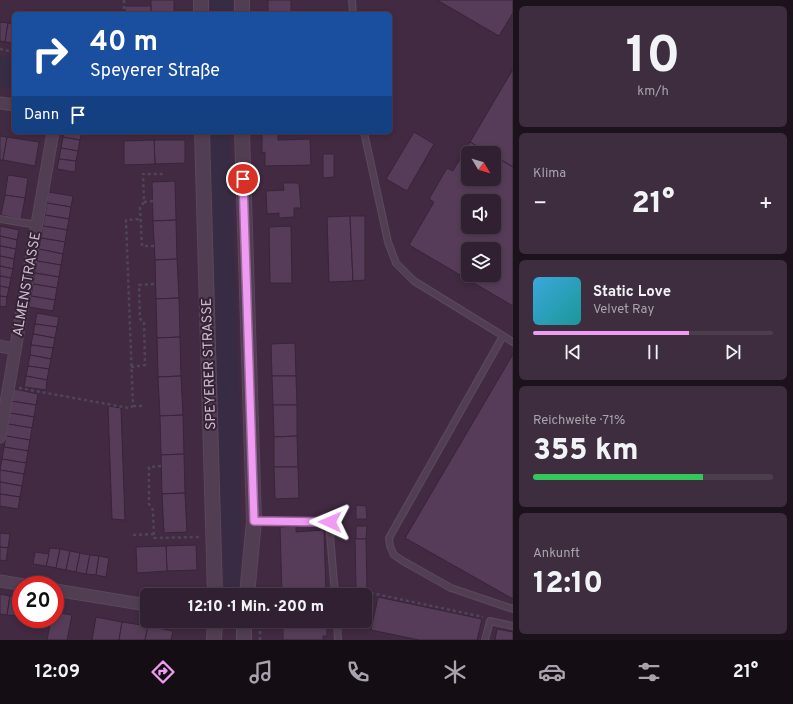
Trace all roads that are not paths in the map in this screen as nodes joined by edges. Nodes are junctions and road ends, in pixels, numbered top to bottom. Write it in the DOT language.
graph roads {
  1 [pos="201,0"];
  2 [pos="242,0"];
  3 [pos="352,0"];
  4 [pos="201,12"];
  5 [pos="242,12"];
  6 [pos="353,12"];
  7 [pos="0,103"];
  8 [pos="12,105"];
  9 [pos="53,134"];
  10 [pos="202,134"];
  11 [pos="242,134"];
  12 [pos="364,134"];
  13 [pos="0,219"];
  14 [pos="37,226"];
  15 [pos="503,336"];
  16 [pos="513,342"];
  17 [pos="0,346"];
  18 [pos="15,349"];
  19 [pos="0,437"];
  20 [pos="254,521"];
  21 [pos="0,581"];
  22 [pos="12,583"];
  23 [pos="215,588"];
  24 [pos="248,588"];
  25 [pos="335,588"];
  26 [pos="64,591"];
  27 [pos="140,604"];
  28 [pos="513,609"];
  29 [pos="513,626"];
  30 [pos="215,628"];
  31 [pos="244,628"];
  32 [pos="337,628"];
  33 [pos="214,640"];
  34 [pos="244,640"];
  35 [pos="338,640"];
  36 [pos="486,640"];
  1 -- 4 [label="street"];
  2 -- 5 [label="street"];
  3 -- 6 [label="lane"];
  7 -- 8 [label="street"];
  9 -- 14 [label="street, ALMENSTRASSE"];
  10 -- 23 [label="street, SPEYERER STRASSE"];
  11 -- 20 [label="street"];
  12 -- 15 [label="lane"];
  13 -- 14 [label="lane"];
  14 -- 18 [label="street, ALMENSTRASSE"];
  15 -- 16 [label="lane"];
  15 -- 28 [label="lane"];
  17 -- 18 [label="street"];
  18 -- 19 [label="street, ALMENSTRASSE"];
  20 -- 24 [label="street"];
  20 -- 25 [label="lane"];
  21 -- 22 [label="street"];
  26 -- 27 [label="street"];
  29 -- 36 [label="lane"];
  30 -- 33 [label="street"];
  31 -- 34 [label="street"];
  32 -- 35 [label="lane"];
}
